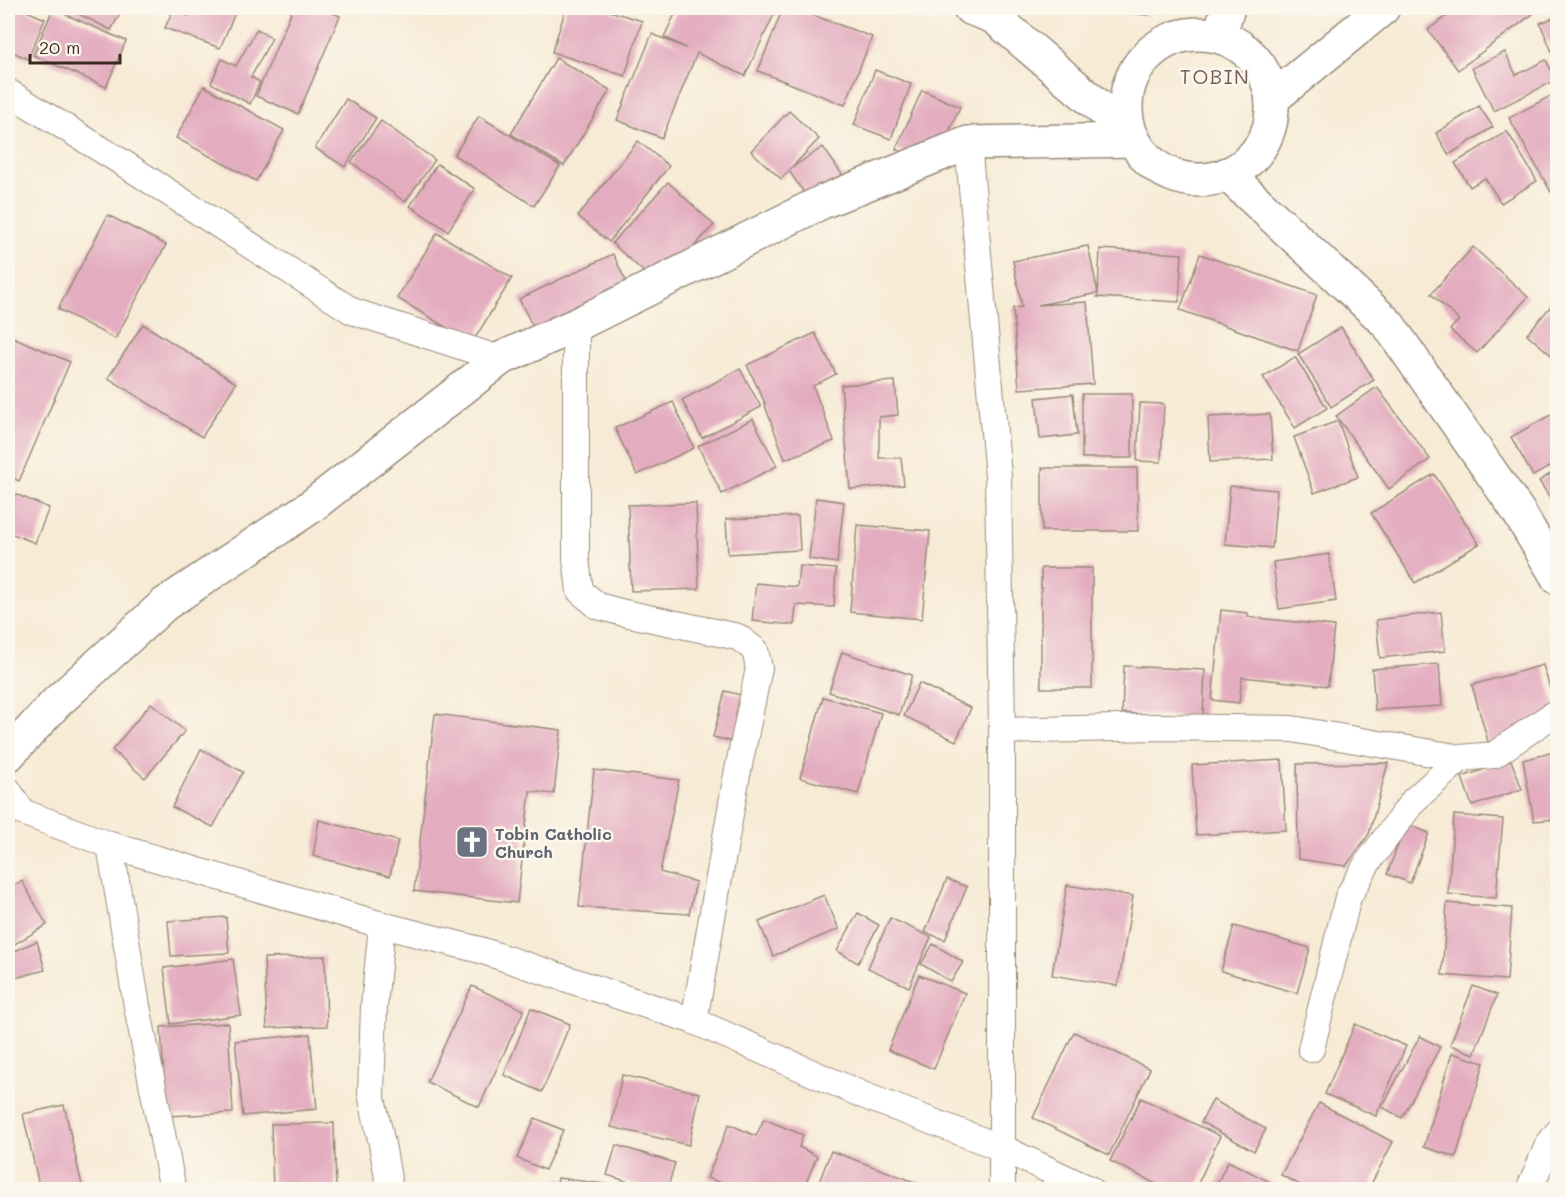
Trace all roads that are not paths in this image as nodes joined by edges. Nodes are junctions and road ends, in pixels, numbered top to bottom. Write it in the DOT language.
graph roads {
  1 [pos="970,8"];
  2 [pos="1383,8"];
  3 [pos="1223,22"];
  4 [pos="8,93"];
  5 [pos="1272,99"];
  6 [pos="1131,136"];
  7 [pos="968,142"];
  8 [pos="1227,174"];
  9 [pos="576,325"];
  10 [pos="500,359"];
  11 [pos="1557,578"];
  12 [pos="1557,711"];
  13 [pos="1002,731"];
  14 [pos="8,755"];
  15 [pos="1461,758"];
  16 [pos="8,790"];
  17 [pos="110,845"];
  18 [pos="382,925"];
  19 [pos="694,1020"];
  20 [pos="1311,1049"];
  21 [pos="1557,1132"];
  22 [pos="1002,1148"];
  23 [pos="173,1190"];
  24 [pos="390,1190"];
  25 [pos="1002,1190"];
  26 [pos="1091,1190"];
  27 [pos="1529,1190"];
  1 -- 6 [label="main road"];
  2 -- 5 [label="main road"];
  3 -- 5 [label="main road"];
  3 -- 6 [label="main road"];
  4 -- 10 [label="street"];
  5 -- 8 [label="main road"];
  6 -- 7 [label="main road"];
  6 -- 8 [label="main road"];
  7 -- 9 [label="main road"];
  7 -- 13 [label="street"];
  8 -- 11 [label="main road"];
  9 -- 10 [label="main road"];
  9 -- 19 [label="street"];
  10 -- 14 [label="main road"];
  12 -- 15 [label="street"];
  13 -- 15 [label="street"];
  13 -- 22 [label="street"];
  15 -- 20 [label="street"];
  16 -- 17 [label="street"];
  17 -- 18 [label="street"];
  17 -- 23 [label="street"];
  18 -- 19 [label="street"];
  18 -- 24 [label="street"];
  19 -- 22 [label="street"];
  21 -- 27 [label="street"];
  22 -- 25 [label="street"];
  22 -- 26 [label="street"];
}
